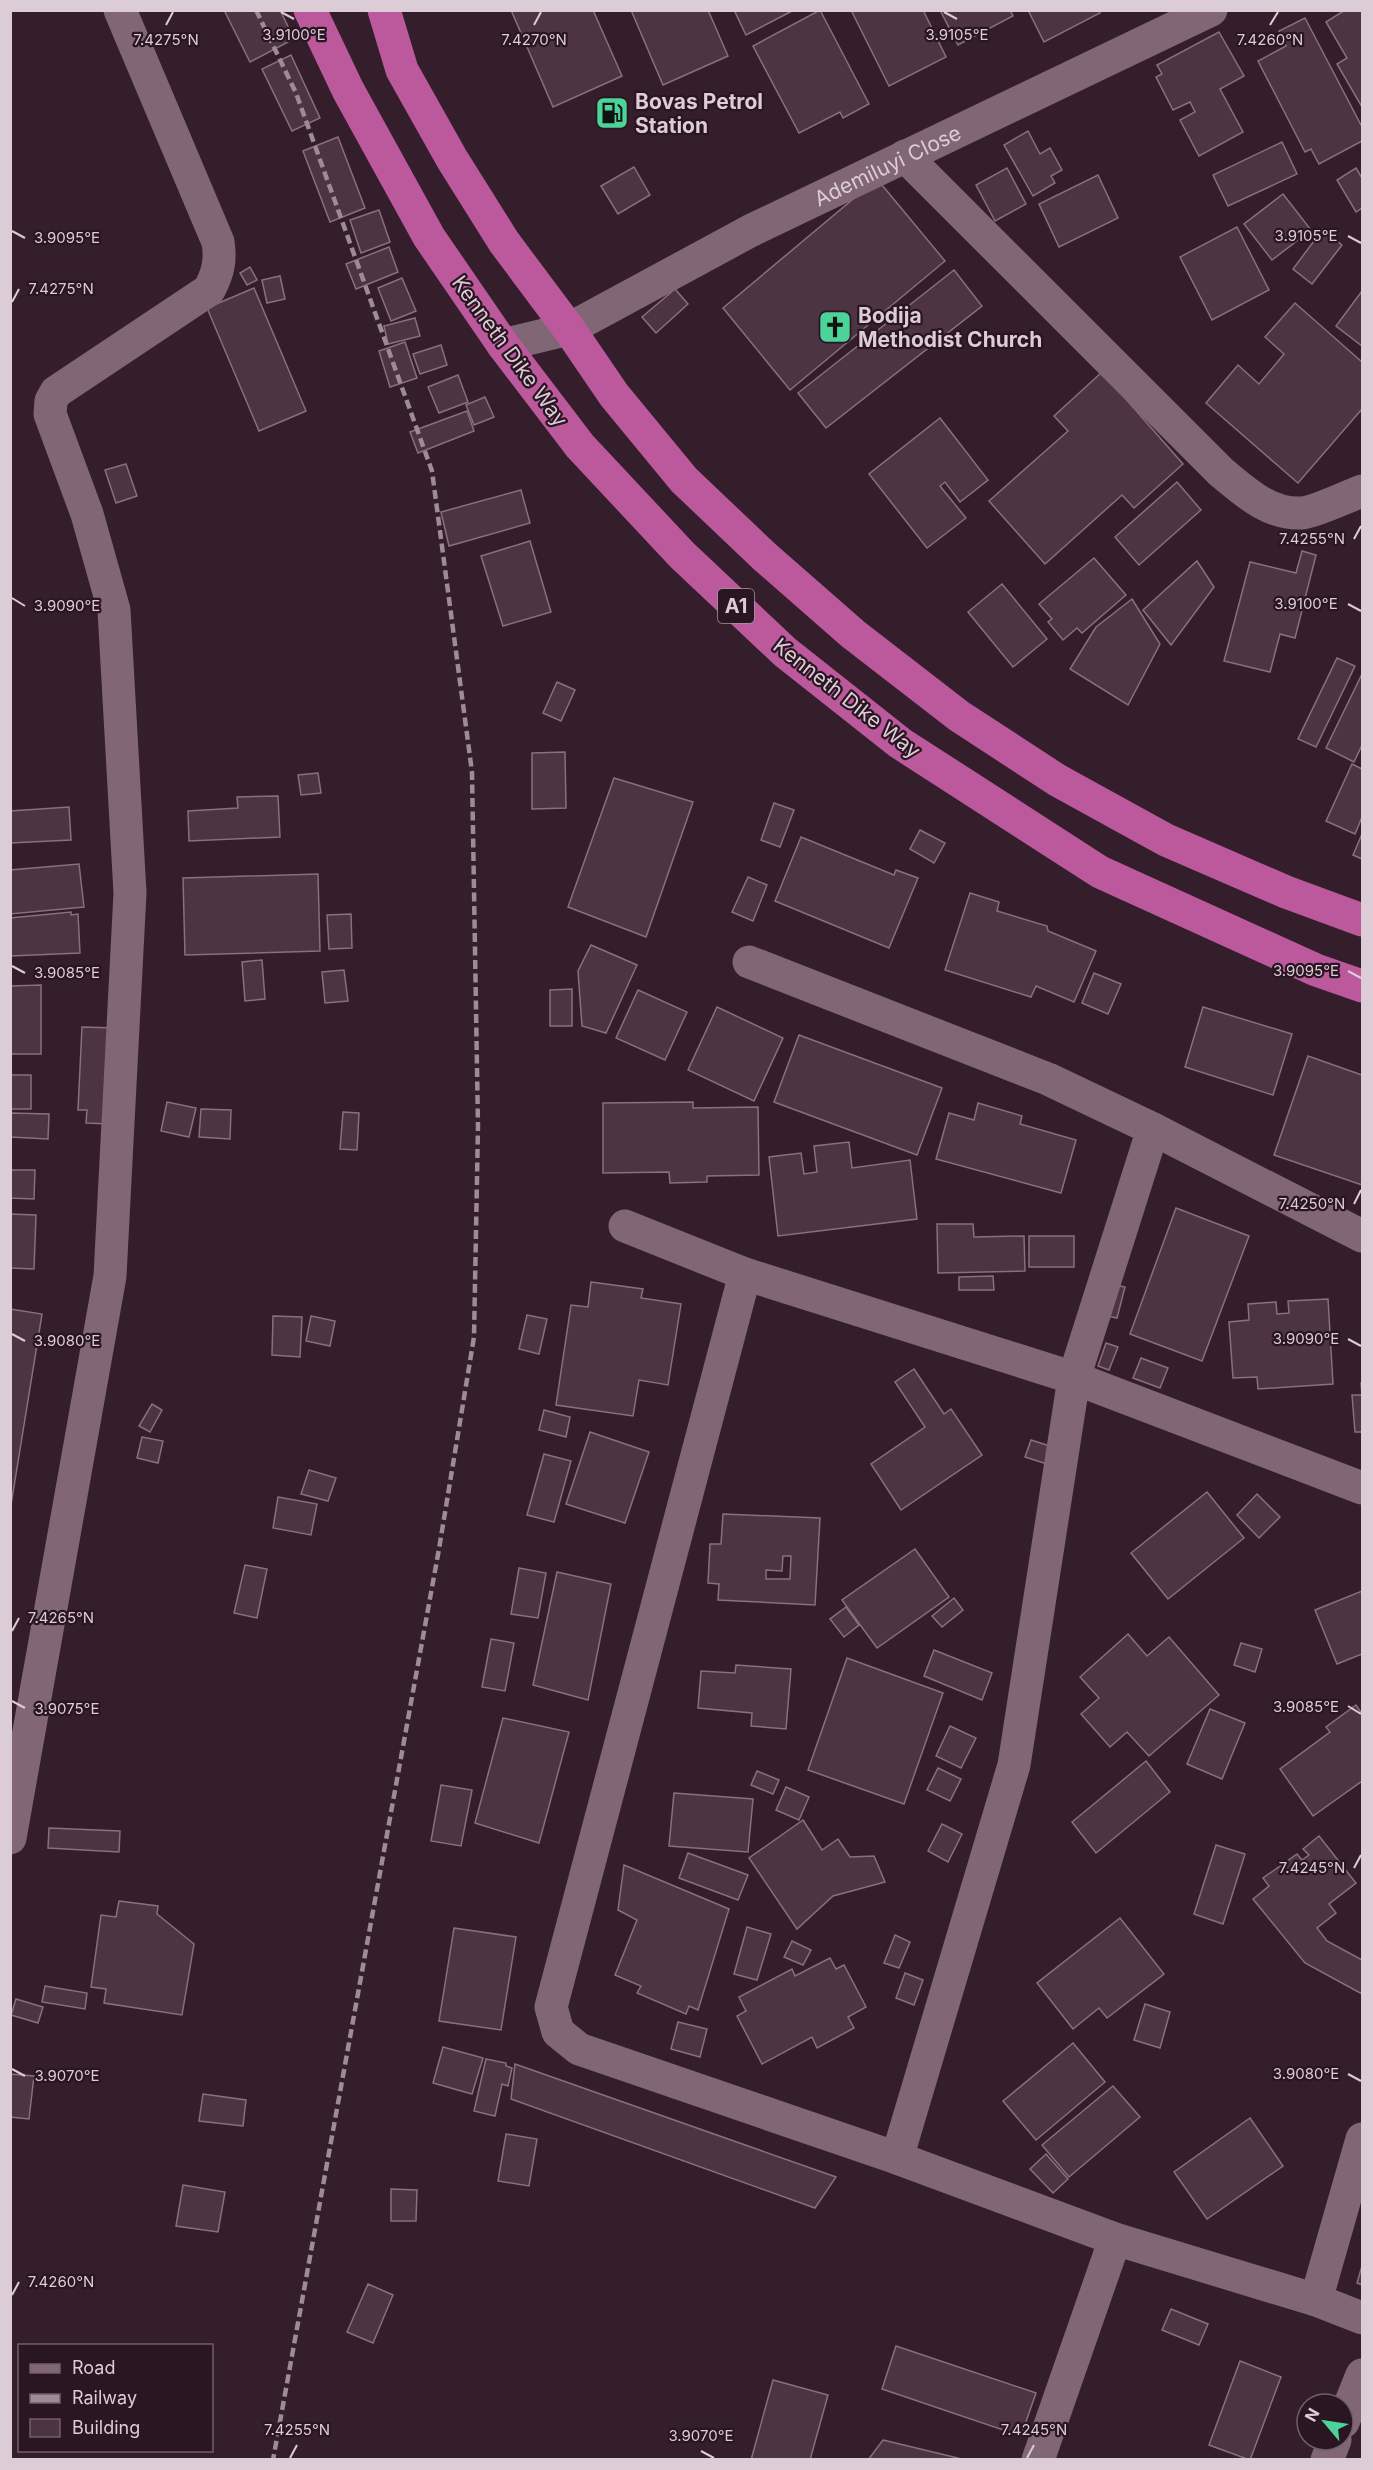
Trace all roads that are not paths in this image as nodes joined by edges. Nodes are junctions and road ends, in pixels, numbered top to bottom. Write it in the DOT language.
graph roads {
  1 [pos="120,10"];
  2 [pos="310,10"];
  3 [pos="384,10"];
  4 [pos="1211,10"];
  5 [pos="905,156"];
  6 [pos="569,329"];
  7 [pos="503,345"];
  8 [pos="1362,490"];
  9 [pos="1362,920"];
  10 [pos="748,963"];
  11 [pos="1362,986"];
  12 [pos="1153,1130"];
  13 [pos="626,1226"];
  14 [pos="1362,1236"];
  15 [pos="745,1274"];
  16 [pos="1074,1378"];
  17 [pos="1362,1488"];
  18 [pos="10,1838"];
  19 [pos="1362,2139"];
  20 [pos="897,2158"];
  21 [pos="1116,2239"];
  22 [pos="1316,2300"];
  23 [pos="1362,2318"];
  24 [pos="1362,2375"];
  25 [pos="1355,2392"];
  26 [pos="1038,2460"];
  1 -- 18 [label="street"];
  2 -- 7 [label="highway, Kenneth Dike Way / A1"];
  3 -- 6 [label="highway, A1"];
  4 -- 5 [label="street, Ademiluyi Close"];
  5 -- 6 [label="street, Ademiluyi Close"];
  5 -- 8 [label="street"];
  6 -- 7 [label="street, Ademiluyi Close"];
  6 -- 9 [label="highway, A1"];
  7 -- 11 [label="highway, Kenneth Dike Way / A1"];
  10 -- 12 [label="street"];
  12 -- 14 [label="street"];
  12 -- 16 [label="street"];
  13 -- 15 [label="street"];
  15 -- 16 [label="street"];
  15 -- 20 [label="street"];
  16 -- 17 [label="street"];
  16 -- 20 [label="street"];
  19 -- 22 [label="street"];
  20 -- 21 [label="street"];
  21 -- 22 [label="street"];
  21 -- 26 [label="street"];
  22 -- 23 [label="street"];
  24 -- 25 [label="street"];
}
